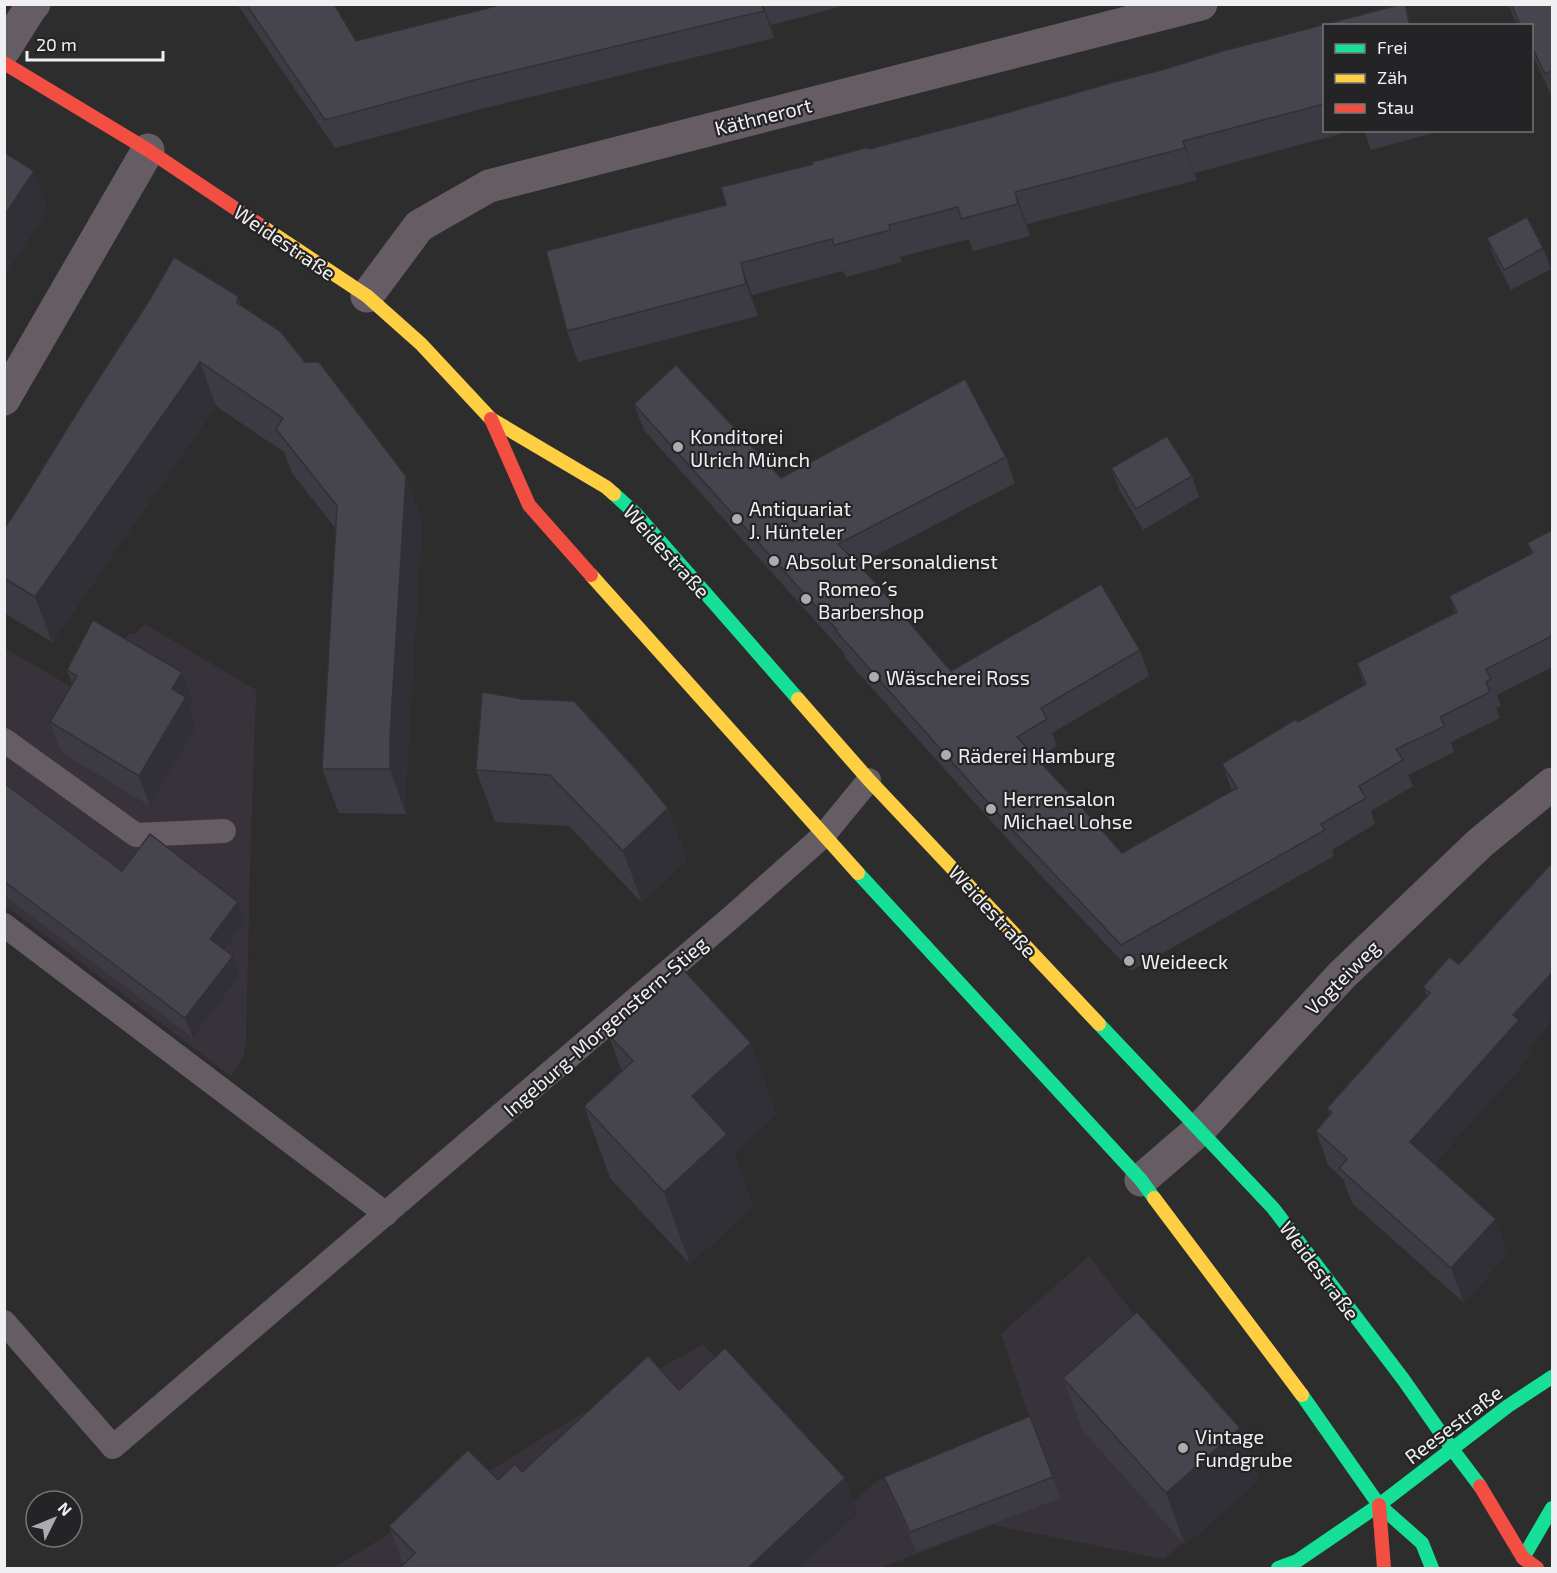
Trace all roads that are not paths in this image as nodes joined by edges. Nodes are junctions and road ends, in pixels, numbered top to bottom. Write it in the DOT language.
graph roads {
  1 [pos="34,4"];
  2 [pos="1201,4"];
  3 [pos="4,50"];
  4 [pos="4,63"];
  5 [pos="148,150"];
  6 [pos="367,296"];
  7 [pos="4,399"];
  8 [pos="491,418"];
  9 [pos="4,740"];
  10 [pos="869,780"];
  11 [pos="1552,784"];
  12 [pos="224,831"];
  13 [pos="822,836"];
  14 [pos="4,925"];
  15 [pos="1199,1130"];
  16 [pos="1141,1180"];
  17 [pos="386,1214"];
  18 [pos="4,1322"];
  19 [pos="1552,1377"];
  20 [pos="1452,1449"];
  21 [pos="1379,1505"];
  22 [pos="1552,1509"];
  23 [pos="1523,1563"];
  24 [pos="1278,1569"];
  25 [pos="1384,1569"];
  26 [pos="1432,1569"];
  27 [pos="1537,1569"];
  1 -- 3 [label="street"];
  2 -- 6 [label="street, Käthnerort"];
  4 -- 5 [label="street, Weidestraße"];
  5 -- 6 [label="street, Weidestraße"];
  5 -- 7 [label="street"];
  6 -- 8 [label="street, Weidestraße"];
  8 -- 10 [label="street, Weidestraße"];
  8 -- 13 [label="street, Weidestraße"];
  9 -- 12 [label="lane"];
  10 -- 13 [label="lane, Ingeburg-Morgenstern-Stieg"];
  10 -- 15 [label="street, Weidestraße"];
  11 -- 15 [label="street, Vogteiweg"];
  13 -- 16 [label="street, Weidestraße"];
  13 -- 17 [label="lane, Ingeburg-Morgenstern-Stieg"];
  14 -- 17 [label="lane"];
  15 -- 16 [label="street, Vogteiweg"];
  15 -- 20 [label="street, Weidestraße"];
  16 -- 21 [label="street, Weidestraße"];
  17 -- 18 [label="lane, Ingeburg-Morgenstern-Stieg"];
  19 -- 20 [label="street, Reesestraße"];
  20 -- 21 [label="street, Reesestraße"];
  20 -- 23 [label="street, Weidestraße"];
  21 -- 24 [label="street, Reesestraße"];
  21 -- 25 [label="street"];
  21 -- 26 [label="street, Weidestraße"];
  22 -- 23 [label="street"];
  23 -- 27 [label="street"];
}
